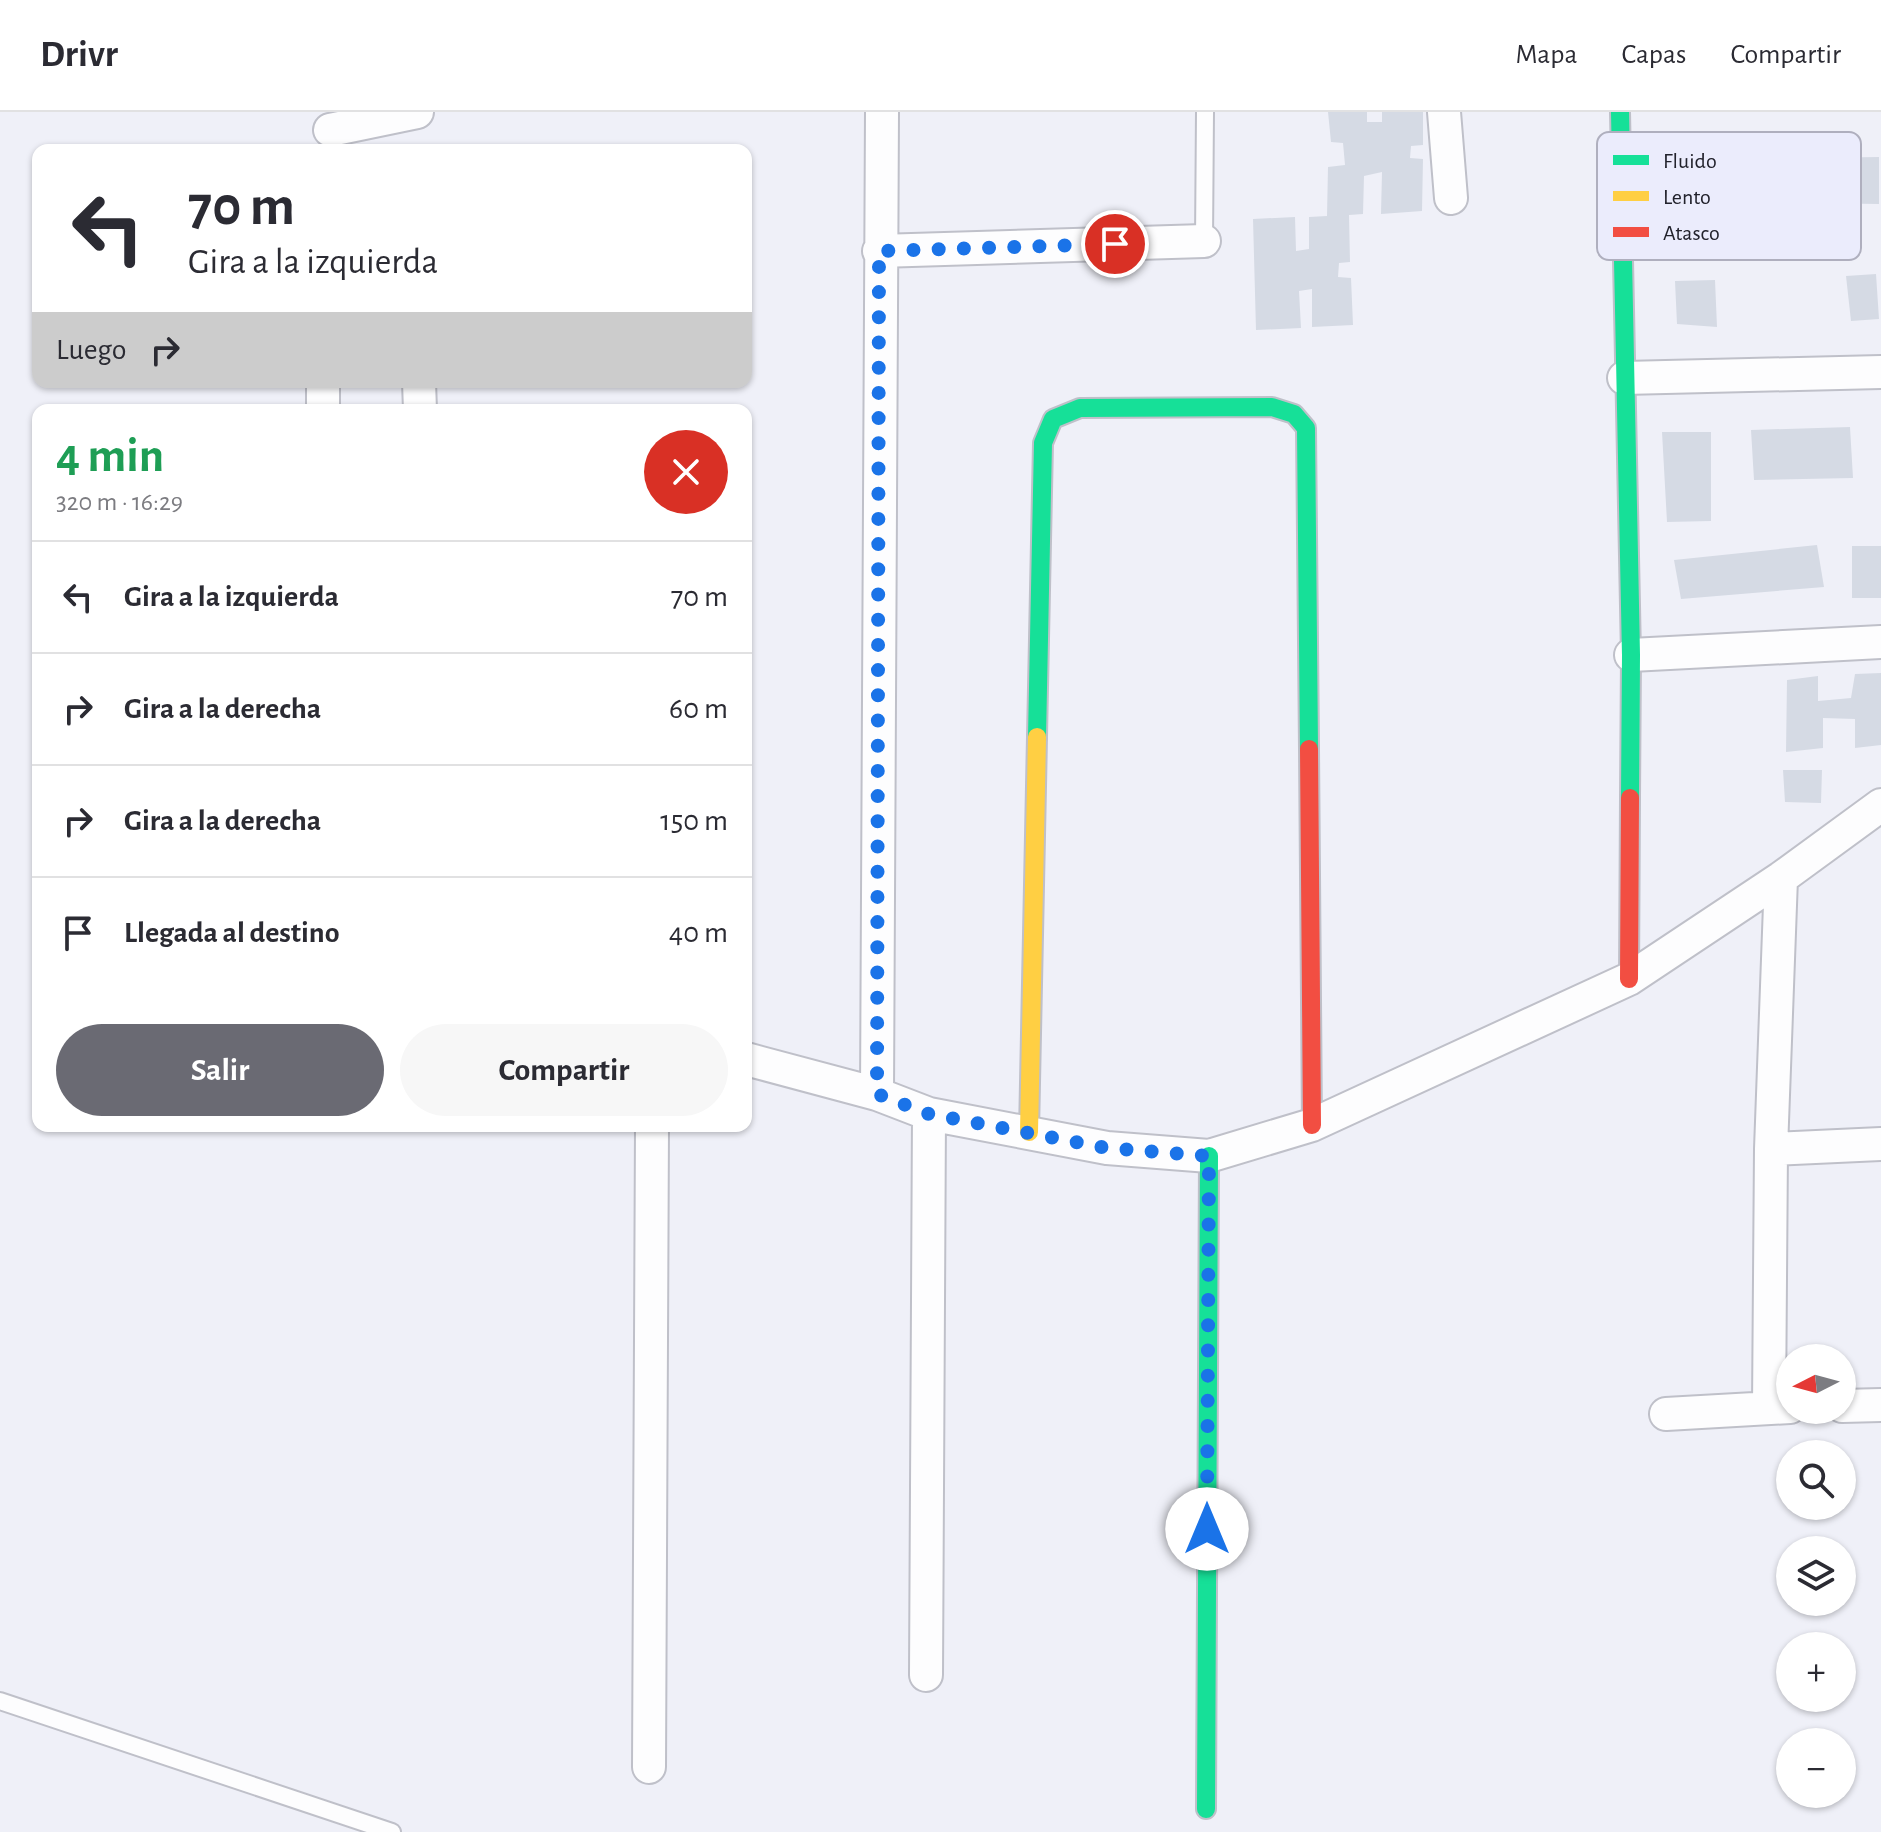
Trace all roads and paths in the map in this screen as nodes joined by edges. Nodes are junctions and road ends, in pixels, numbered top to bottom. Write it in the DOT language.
graph roads {
  1 [pos="417,112"];
  2 [pos="882,112"];
  3 [pos="1205,112"];
  4 [pos="1444,112"];
  5 [pos="1620,112"];
  6 [pos="330,131"];
  7 [pos="1620,132"];
  8 [pos="1451,198"];
  9 [pos="1204,241"];
  10 [pos="879,251"];
  11 [pos="1622,260"];
  12 [pos="1881,372"];
  13 [pos="1624,378"];
  14 [pos="1881,642"];
  15 [pos="1631,655"];
  16 [pos="1881,805"];
  17 [pos="1781,878"];
  18 [pos="1629,979"];
  19 [pos="752,1061"];
  20 [pos="877,1094"];
  21 [pos="929,1114"];
  22 [pos="1312,1125"];
  23 [pos="652,1132"];
  24 [pos="1029,1132"];
  25 [pos="1881,1144"];
  26 [pos="1771,1149"];
  27 [pos="1209,1156"];
  28 [pos="1778,1344"];
  29 [pos="1881,1405"];
  30 [pos="1856,1406"];
  31 [pos="1776,1407"];
  32 [pos="1666,1414"];
  33 [pos="926,1675"];
  34 [pos="0,1701"];
  35 [pos="649,1767"];
  36 [pos="1206,1809"];
  37 [pos="392,1832"];
  1 -- 6 [label="street"];
  2 -- 10 [label="street"];
  3 -- 9 [label="lane"];
  4 -- 8 [label="street"];
  5 -- 7 [label="street"];
  9 -- 10 [label="street"];
  10 -- 20 [label="street"];
  11 -- 13 [label="street"];
  12 -- 13 [label="street"];
  13 -- 15 [label="street"];
  14 -- 15 [label="street"];
  15 -- 18 [label="street"];
  16 -- 17 [label="street"];
  17 -- 18 [label="street"];
  17 -- 26 [label="street"];
  18 -- 22 [label="street"];
  19 -- 20 [label="street"];
  20 -- 21 [label="street"];
  21 -- 24 [label="street"];
  21 -- 33 [label="street"];
  22 -- 24 [label="street"];
  22 -- 27 [label="street"];
  23 -- 35 [label="street"];
  24 -- 27 [label="street"];
  25 -- 26 [label="street"];
  26 -- 28 [label="street"];
  27 -- 36 [label="street"];
  29 -- 30 [label="street"];
  31 -- 32 [label="street"];
  34 -- 37 [label="lane"];
}
